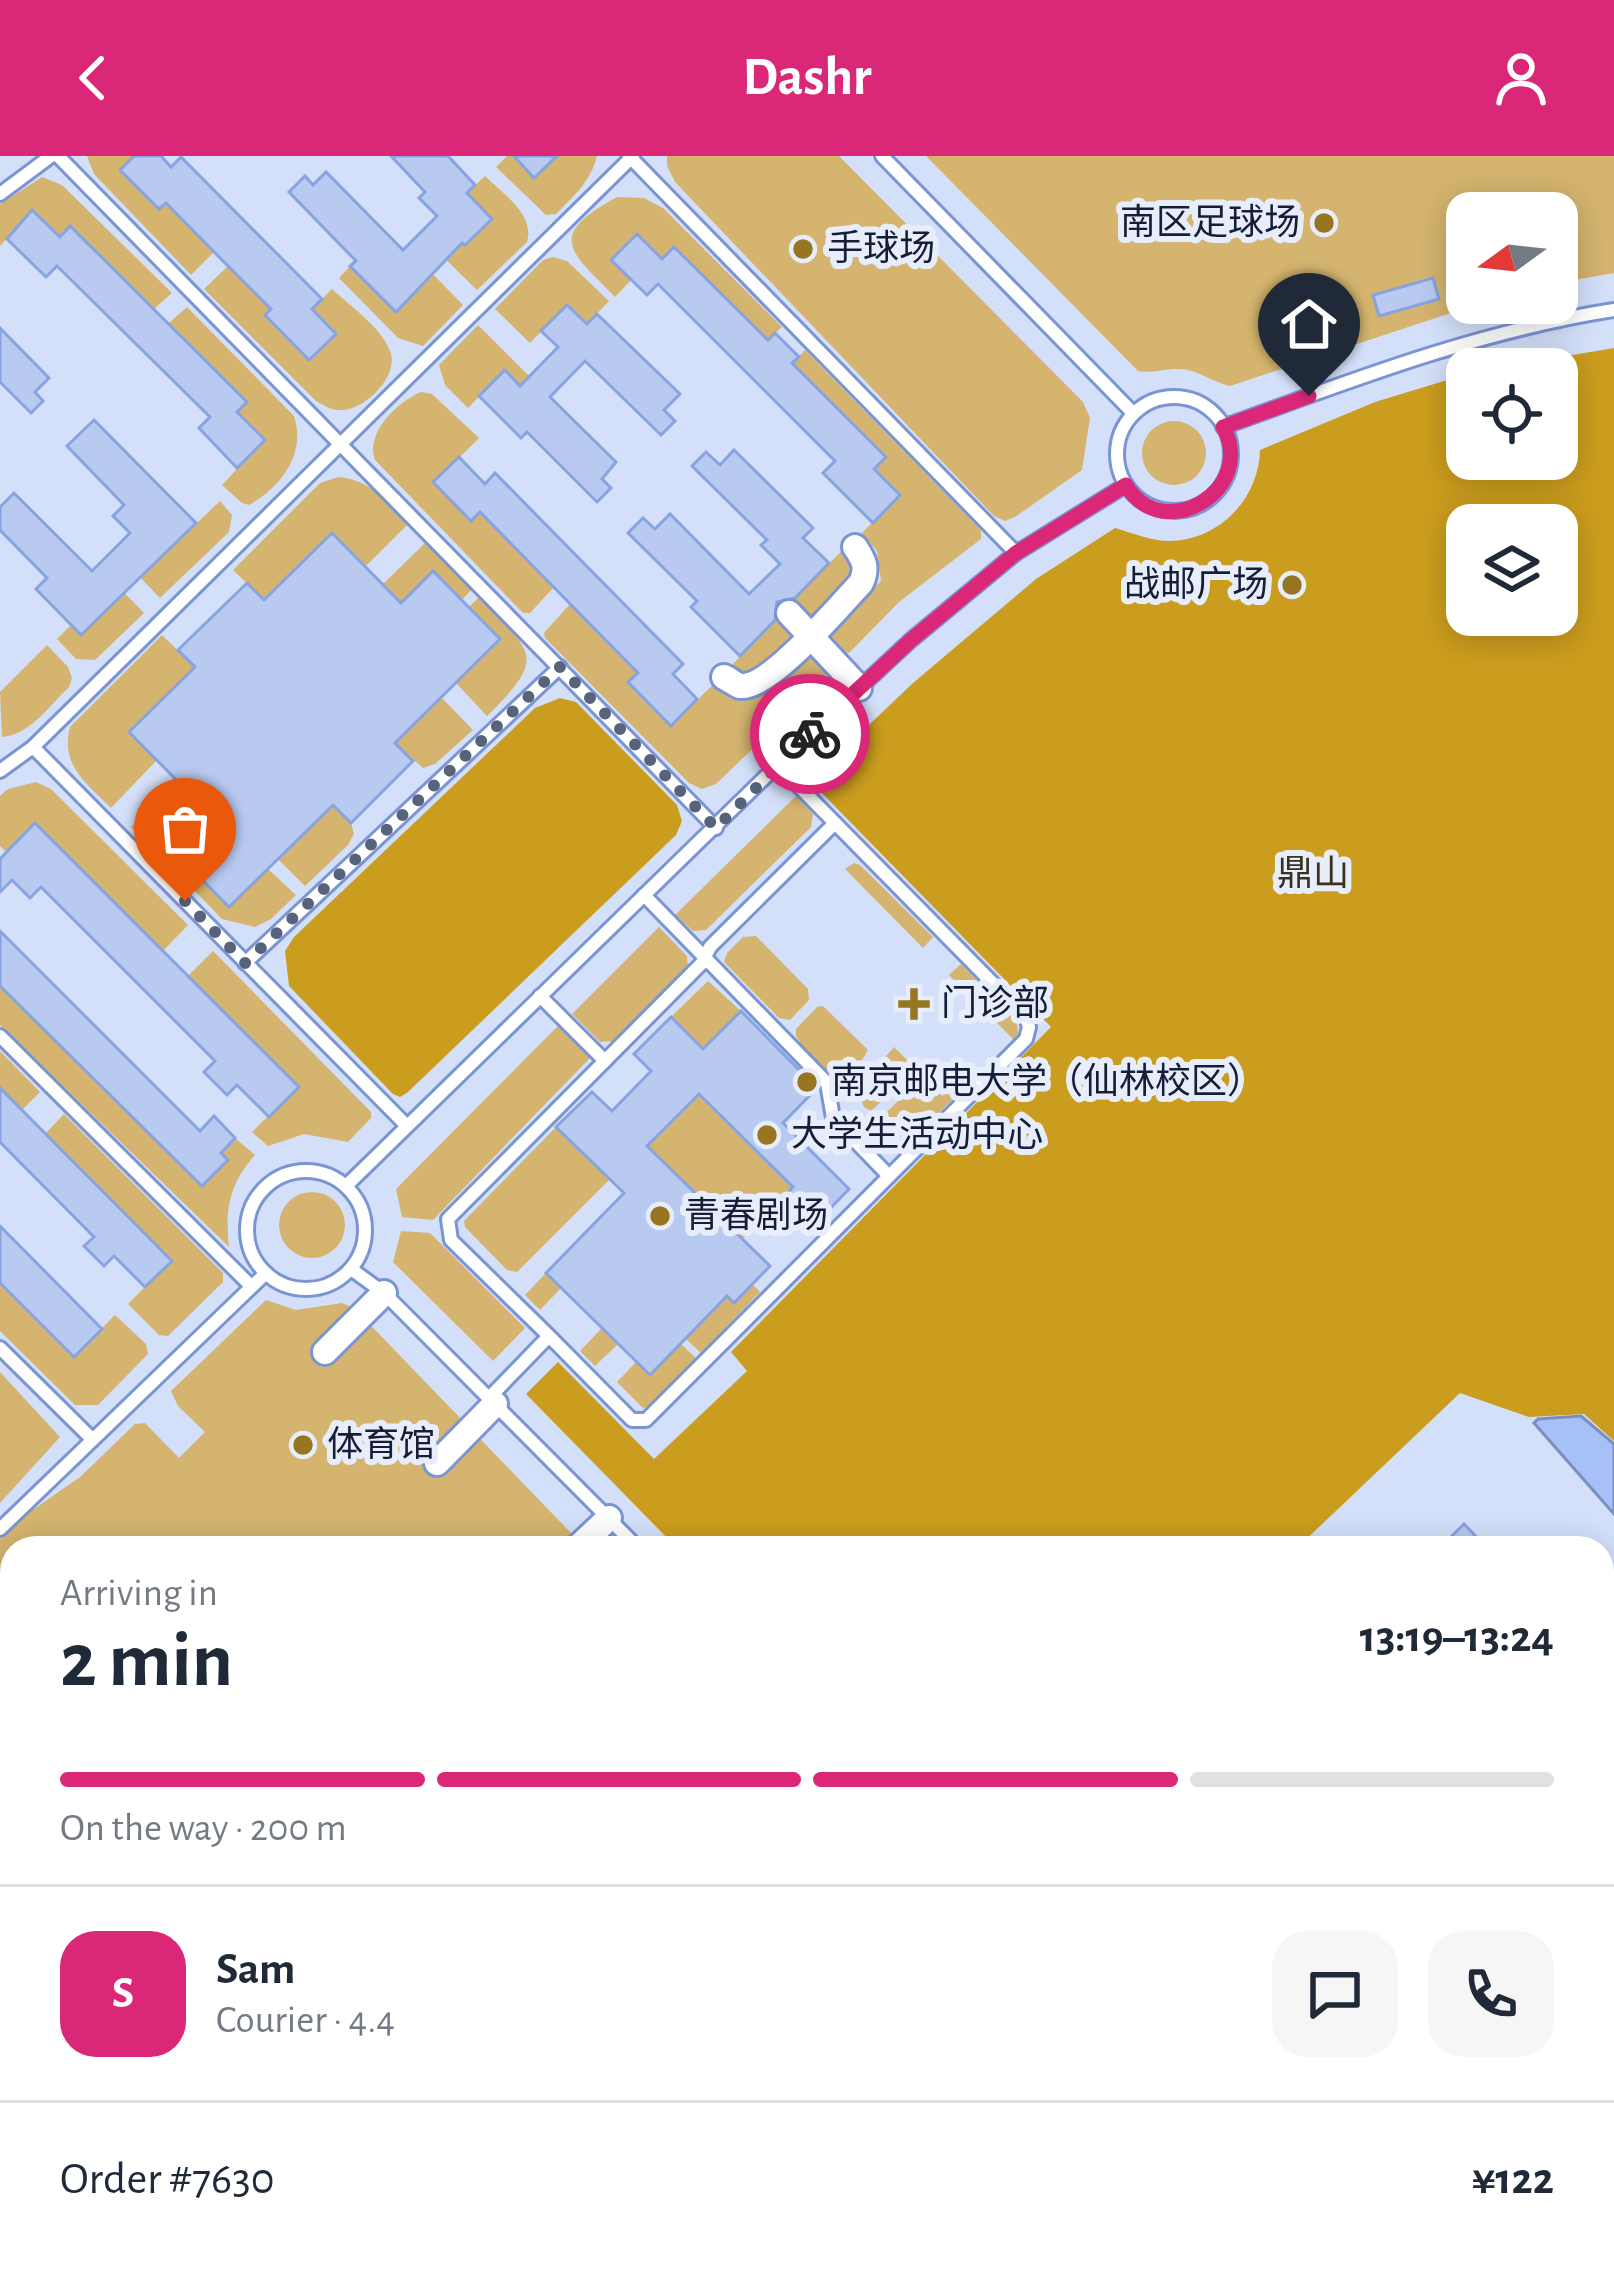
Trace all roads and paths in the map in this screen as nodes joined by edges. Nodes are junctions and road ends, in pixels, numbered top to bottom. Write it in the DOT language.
graph roads {
  1 [pos="55,156"];
  2 [pos="882,156"];
  3 [pos="631,157"];
  4 [pos="0,194"];
  5 [pos="1614,310"];
  6 [pos="1132,413"];
  7 [pos="1223,427"];
  8 [pos="343,445"];
  9 [pos="1126,485"];
  10 [pos="855,547"];
  11 [pos="1016,553"];
  12 [pos="789,613"];
  13 [pos="811,637"];
  14 [pos="560,667"];
  15 [pos="724,677"];
  16 [pos="859,688"];
  17 [pos="33,747"];
  18 [pos="3,763"];
  19 [pos="778,765"];
  20 [pos="835,823"];
  21 [pos="716,828"];
  22 [pos="644,895"];
  23 [pos="705,957"];
  24 [pos="245,963"];
  25 [pos="540,996"];
  26 [pos="0,1036"];
  27 [pos="605,1061"];
  28 [pos="406,1125"];
  29 [pos="889,1176"];
  30 [pos="346,1186"];
  31 [pos="351,1269"];
  32 [pos="266,1273"];
  33 [pos="251,1286"];
  34 [pos="384,1293"];
  35 [pos="549,1336"];
  36 [pos="0,1348"];
  37 [pos="325,1352"];
  38 [pos="492,1401"];
  39 [pos="92,1439"];
  40 [pos="437,1463"];
  41 [pos="609,1517"];
  42 [pos="0,1529"];
  43 [pos="589,1536"];
  44 [pos="627,1536"];
  1 -- 4 [label="lane"];
  1 -- 8 [label="lane"];
  2 -- 6 [label="lane"];
  3 -- 8 [label="lane"];
  3 -- 11 [label="lane"];
  5 -- 7 [label="lane"];
  6 -- 7 [label="lane"];
  6 -- 9 [label="lane"];
  7 -- 9 [label="lane"];
  8 -- 14 [label="lane"];
  8 -- 17 [label="lane"];
  9 -- 11 [label="lane"];
  10 -- 13 [label="street"];
  11 -- 16 [label="lane"];
  12 -- 13 [label="street"];
  13 -- 15 [label="street"];
  13 -- 16 [label="street"];
  14 -- 21 [label="lane"];
  14 -- 24 [label="lane"];
  16 -- 19 [label="lane"];
  17 -- 18 [label="lane"];
  17 -- 24 [label="lane"];
  19 -- 20 [label="lane"];
  19 -- 21 [label="lane"];
  20 -- 23 [label="lane"];
  20 -- 29 [label="lane"];
  21 -- 22 [label="lane"];
  22 -- 23 [label="lane"];
  22 -- 25 [label="lane"];
  23 -- 27 [label="lane"];
  23 -- 29 [label="lane"];
  24 -- 28 [label="lane"];
  25 -- 27 [label="lane"];
  25 -- 28 [label="lane"];
  26 -- 33 [label="lane"];
  27 -- 35 [label="lane"];
  28 -- 30 [label="lane"];
  29 -- 35 [label="lane"];
  30 -- 31 [label="lane"];
  30 -- 32 [label="lane"];
  31 -- 32 [label="lane"];
  31 -- 34 [label="lane"];
  32 -- 33 [label="lane"];
  33 -- 39 [label="lane"];
  34 -- 37 [label="street"];
  34 -- 38 [label="lane"];
  35 -- 38 [label="lane"];
  36 -- 39 [label="lane"];
  38 -- 40 [label="street"];
  38 -- 41 [label="lane"];
  39 -- 42 [label="lane"];
  41 -- 43 [label="street"];
  41 -- 44 [label="lane"];
}
